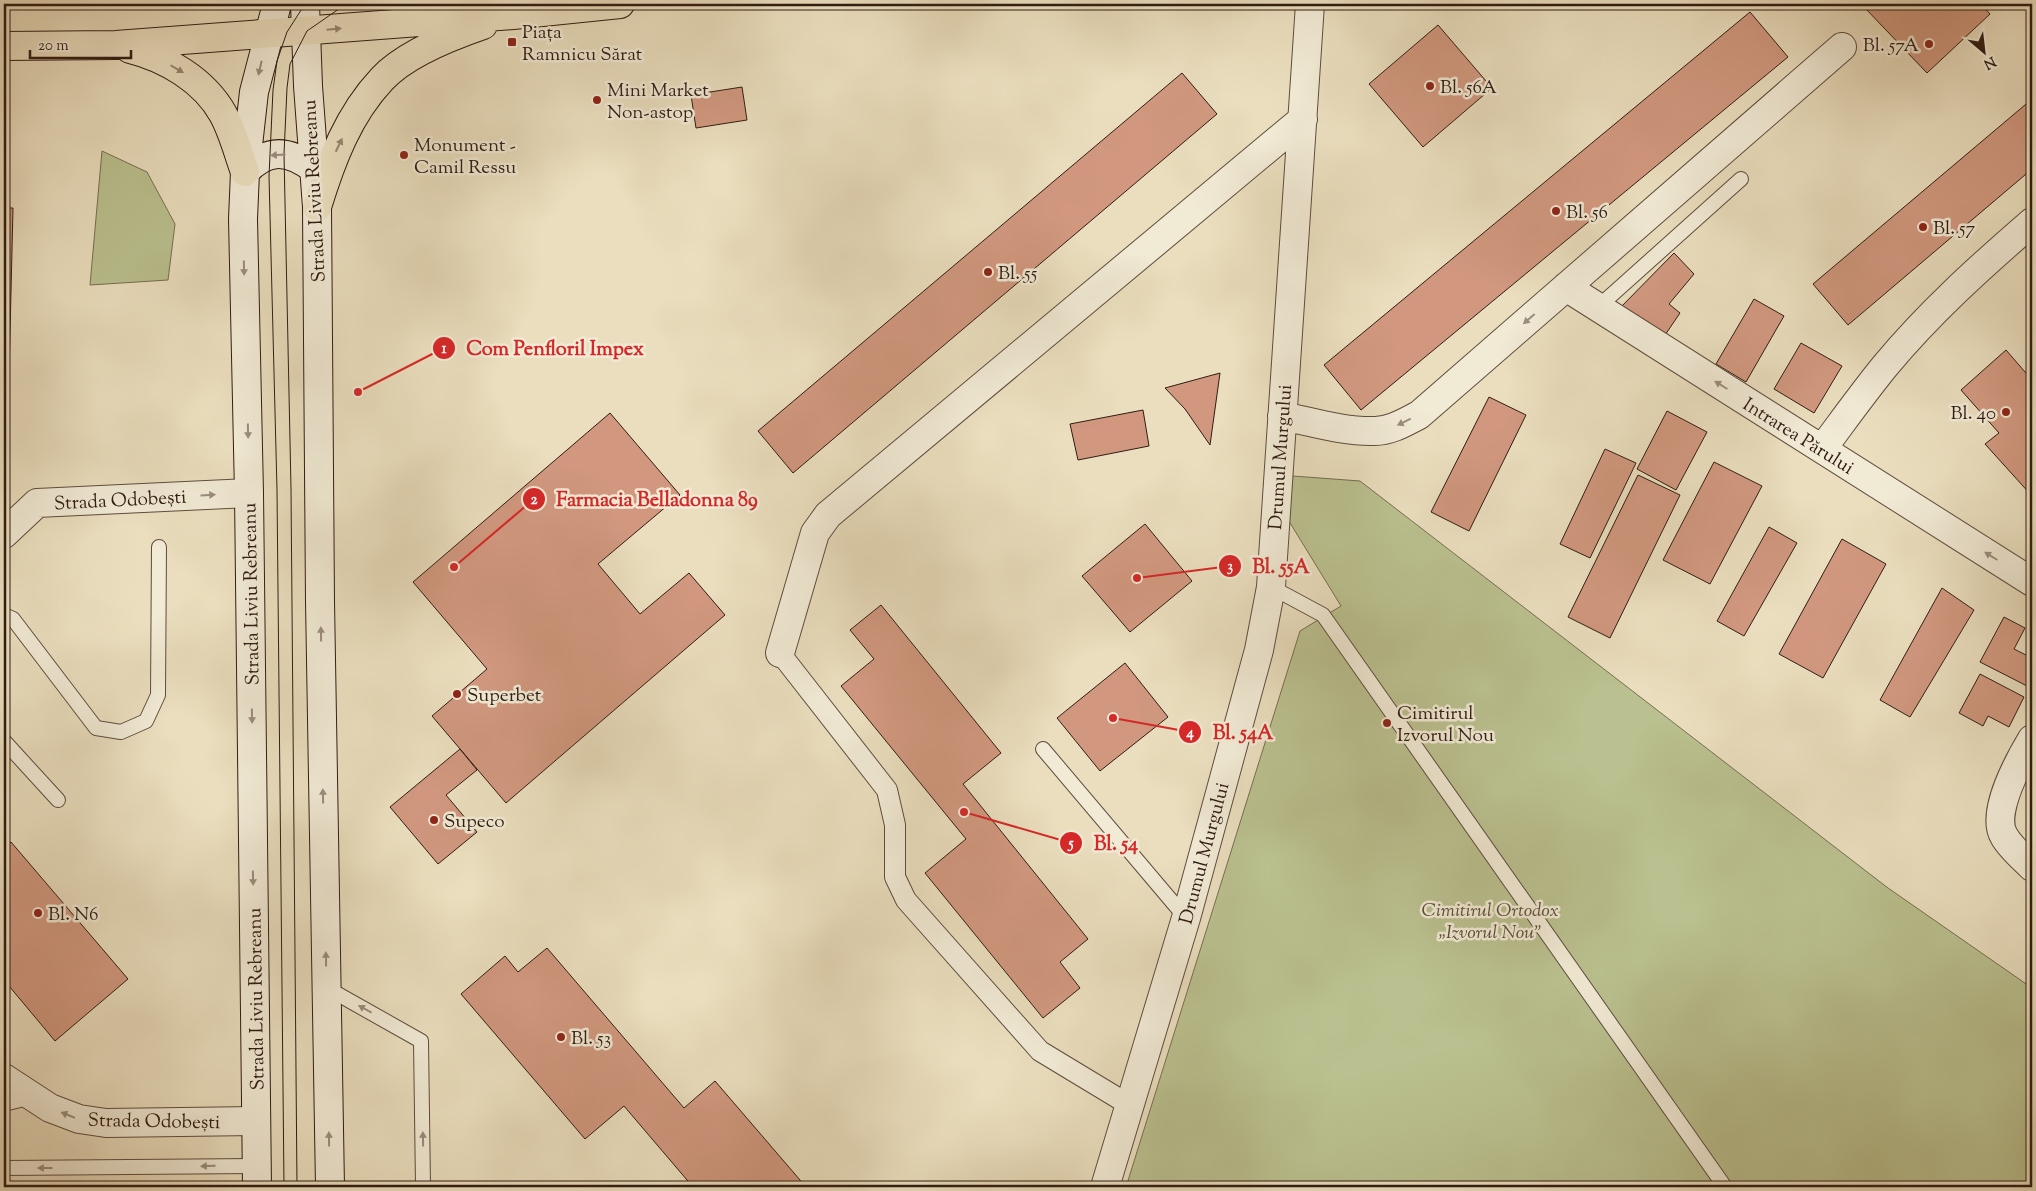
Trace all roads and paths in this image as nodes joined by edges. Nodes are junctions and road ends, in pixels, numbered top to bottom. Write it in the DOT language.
graph roads {
  1 [pos="277,4"];
  2 [pos="306,4"];
  3 [pos="620,4"];
  4 [pos="1310,4"];
  5 [pos="513,15"];
  6 [pos="307,31"];
  7 [pos="268,34"];
  8 [pos="4,46"];
  9 [pos="116,46"];
  10 [pos="1842,47"];
  11 [pos="1303,119"];
  12 [pos="314,169"];
  13 [pos="245,172"];
  14 [pos="1741,179"];
  15 [pos="317,207"];
  16 [pos="2032,222"];
  17 [pos="1566,287"];
  18 [pos="1597,308"];
  19 [pos="1282,416"];
  20 [pos="1822,449"];
  21 [pos="249,492"];
  22 [pos="4,534"];
  23 [pos="159,547"];
  24 [pos="2032,582"];
  25 [pos="1271,587"];
  26 [pos="4,615"];
  27 [pos="780,653"];
  28 [pos="2032,739"];
  29 [pos="4,742"];
  30 [pos="1043,750"];
  31 [pos="58,800"];
  32 [pos="2032,868"];
  33 [pos="1186,918"];
  34 [pos="326,988"];
  35 [pos="4,1078"];
  36 [pos="32,1096"];
  37 [pos="4,1104"];
  38 [pos="1131,1106"];
  39 [pos="256,1121"];
  40 [pos="4,1168"];
  41 [pos="257,1176"];
  42 [pos="330,1187"];
  43 [pos="423,1187"];
  44 [pos="1105,1187"];
  45 [pos="1724,1187"];
  1 -- 7 [label="street, Strada Liviu Rebreanu"];
  2 -- 6 [label="street, Strada Liviu Rebreanu"];
  3 -- 5 [label="main road"];
  4 -- 11 [label="street, Drumul Murgului"];
  6 -- 5 [label="main road, one-way"];
  15 -- 5 [label="main road, one-way"];
  6 -- 7 [label="main road"];
  6 -- 12 [label="street, Strada Liviu Rebreanu"];
  7 -- 9 [label="main road"];
  7 -- 13 [label="street, Strada Liviu Rebreanu, one-way"];
  8 -- 9 [label="main road"];
  9 -- 13 [label="main road, one-way"];
  10 -- 17 [label="street"];
  11 -- 19 [label="street, Drumul Murgului"];
  11 -- 27 [label="street"];
  12 -- 13 [label="street, one-way"];
  12 -- 15 [label="street, Strada Liviu Rebreanu"];
  13 -- 21 [label="street, Strada Liviu Rebreanu, one-way"];
  14 -- 18 [label="lane"];
  34 -- 15 [label="street, Strada Liviu Rebreanu, one-way"];
  16 -- 20 [label="street"];
  17 -- 18 [label="street, Intrarea Părului"];
  17 -- 19 [label="street, one-way"];
  20 -- 18 [label="street, Intrarea Părului, one-way"];
  19 -- 25 [label="street, Drumul Murgului"];
  24 -- 20 [label="street, Intrarea Părului, one-way"];
  22 -- 21 [label="street, Strada Odobești, one-way"];
  21 -- 39 [label="street, Strada Liviu Rebreanu, one-way"];
  23 -- 26 [label="lane"];
  25 -- 33 [label="street, Drumul Murgului"];
  25 -- 45 [label="lane"];
  27 -- 38 [label="street"];
  28 -- 32 [label="street"];
  29 -- 31 [label="lane"];
  30 -- 33 [label="lane"];
  33 -- 38 [label="street, Drumul Murgului"];
  42 -- 34 [label="street, Strada Liviu Rebreanu, one-way"];
  43 -- 34 [label="lane, one-way"];
  35 -- 36 [label="street, Strada Odobești"];
  36 -- 37 [label="lane"];
  39 -- 36 [label="street, Strada Odobești, one-way"];
  38 -- 44 [label="street, Drumul Murgului"];
  39 -- 41 [label="street, Strada Liviu Rebreanu"];
  41 -- 40 [label="lane, one-way"];
}
